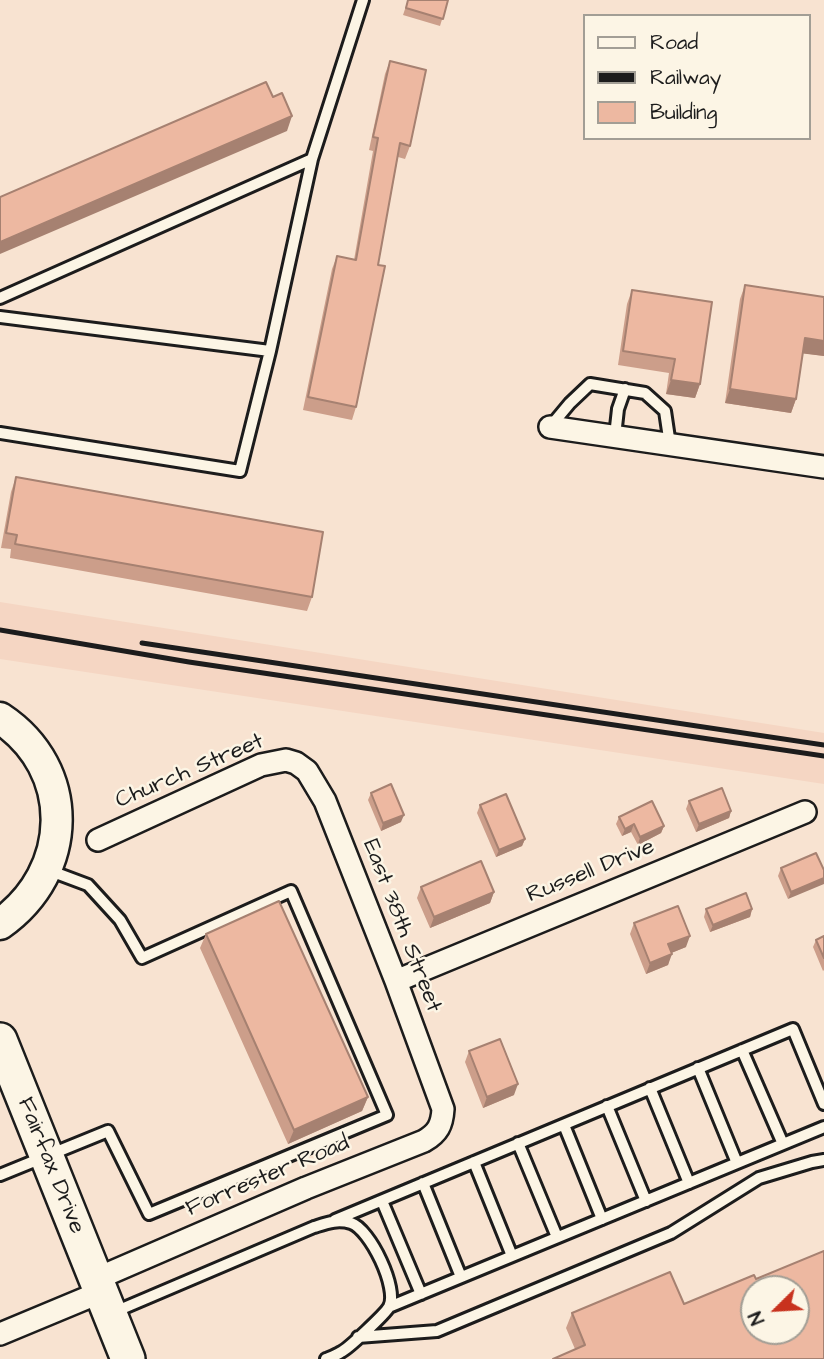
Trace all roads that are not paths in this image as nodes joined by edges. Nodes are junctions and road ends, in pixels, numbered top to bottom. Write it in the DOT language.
graph roads {
  1 [pos="363,0"];
  2 [pos="312,159"];
  3 [pos="0,298"];
  4 [pos="0,317"];
  5 [pos="270,351"];
  6 [pos="625,389"];
  7 [pos="550,427"];
  8 [pos="0,433"];
  9 [pos="615,436"];
  10 [pos="670,444"];
  11 [pos="824,467"];
  12 [pos="0,718"];
  13 [pos="302,767"];
  14 [pos="805,813"];
  15 [pos="98,840"];
  16 [pos="46,870"];
  17 [pos="0,924"];
  18 [pos="396,981"];
  19 [pos="0,1040"];
  20 [pos="742,1050"];
  21 [pos="698,1068"];
  22 [pos="650,1088"];
  23 [pos="824,1104"];
  24 [pos="607,1106"];
  25 [pos="443,1109"];
  26 [pos="564,1125"];
  27 [pos="824,1127"];
  28 [pos="518,1143"];
  29 [pos="783,1144"];
  30 [pos="47,1156"];
  31 [pos="824,1160"];
  32 [pos="474,1162"];
  33 [pos="737,1163"];
  34 [pos="0,1175"];
  35 [pos="423,1183"];
  36 [pos="689,1183"];
  37 [pos="382,1201"];
  38 [pos="646,1201"];
  39 [pos="602,1219"];
  40 [pos="335,1220"];
  41 [pos="557,1237"];
  42 [pos="512,1256"];
  43 [pos="461,1277"];
  44 [pos="421,1294"];
  45 [pos="102,1295"];
  46 [pos="389,1307"];
  47 [pos="0,1334"];
  48 [pos="358,1337"];
  49 [pos="128,1359"];
  50 [pos="326,1359"];
  1 -- 2 [label="lane"];
  2 -- 3 [label="lane"];
  2 -- 5 [label="lane"];
  4 -- 5 [label="lane"];
  5 -- 8 [label="lane"];
  6 -- 7 [label="lane"];
  6 -- 9 [label="lane"];
  6 -- 10 [label="lane"];
  7 -- 9 [label="street"];
  9 -- 10 [label="street"];
  10 -- 11 [label="street"];
  12 -- 16 [label="street"];
  13 -- 15 [label="street, Church Street"];
  13 -- 18 [label="street, East 38th Street"];
  14 -- 18 [label="street, Russell Drive"];
  16 -- 17 [label="street"];
  16 -- 30 [label="lane"];
  18 -- 25 [label="street, East 38th Street"];
  19 -- 30 [label="main road, Fairfax Drive"];
  20 -- 21 [label="lane"];
  20 -- 23 [label="lane"];
  20 -- 29 [label="lane"];
  21 -- 22 [label="lane"];
  21 -- 33 [label="lane"];
  22 -- 24 [label="lane"];
  22 -- 36 [label="lane"];
  24 -- 26 [label="lane"];
  24 -- 38 [label="lane"];
  25 -- 45 [label="street, Forrester Road"];
  26 -- 28 [label="lane"];
  26 -- 39 [label="lane"];
  27 -- 29 [label="lane"];
  28 -- 32 [label="lane"];
  28 -- 41 [label="lane"];
  29 -- 33 [label="lane"];
  30 -- 34 [label="lane"];
  30 -- 45 [label="main road, Fairfax Drive"];
  31 -- 48 [label="lane"];
  32 -- 35 [label="lane"];
  32 -- 42 [label="lane"];
  33 -- 36 [label="lane"];
  35 -- 37 [label="lane"];
  35 -- 43 [label="lane"];
  36 -- 38 [label="lane"];
  37 -- 40 [label="lane"];
  37 -- 44 [label="lane"];
  38 -- 39 [label="lane"];
  39 -- 41 [label="lane"];
  40 -- 45 [label="lane"];
  40 -- 46 [label="lane"];
  41 -- 42 [label="lane"];
  42 -- 43 [label="lane"];
  43 -- 44 [label="lane"];
  44 -- 46 [label="lane"];
  45 -- 47 [label="street, Forrester Road"];
  45 -- 49 [label="main road, Fairfax Drive"];
  46 -- 48 [label="lane"];
  48 -- 50 [label="lane"];
}
